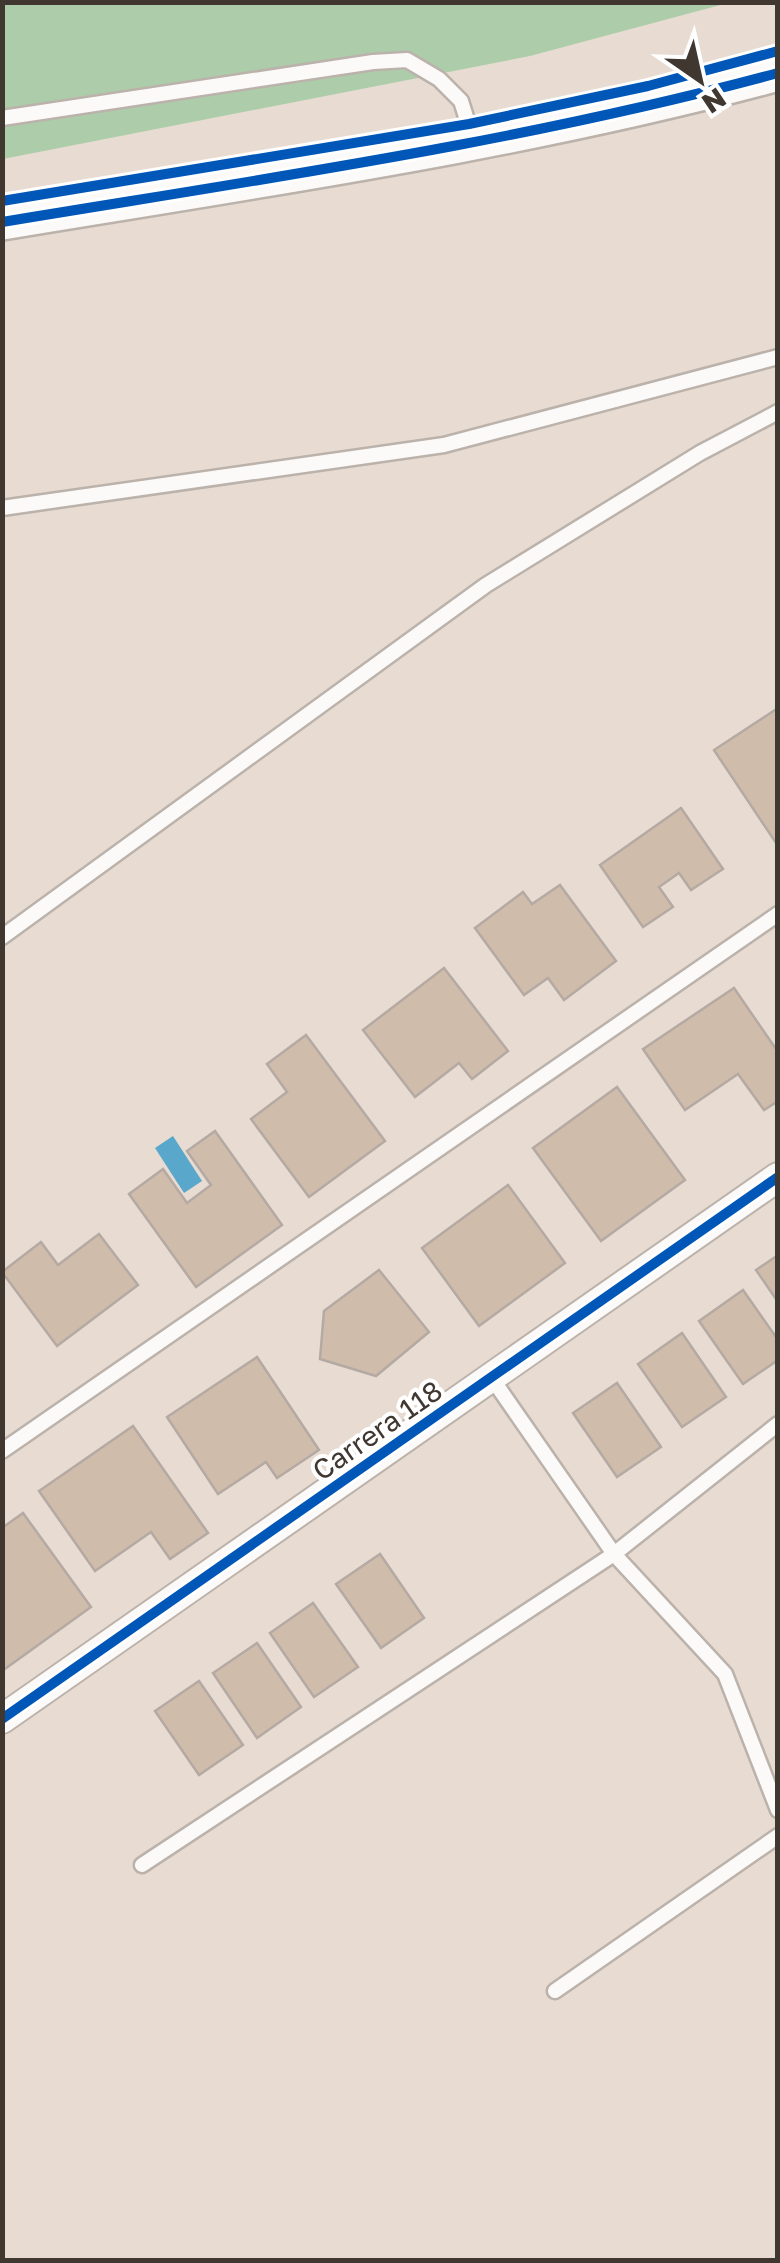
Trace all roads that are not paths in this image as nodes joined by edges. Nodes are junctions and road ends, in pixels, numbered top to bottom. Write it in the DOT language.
graph roads {
  1 [pos="778,72"];
  2 [pos="2,118"];
  3 [pos="475,143"];
  4 [pos="2,222"];
  5 [pos="778,356"];
  6 [pos="778,412"];
  7 [pos="2,508"];
  8 [pos="778,914"];
  9 [pos="2,938"];
  10 [pos="778,1177"];
  11 [pos="491,1378"];
  12 [pos="778,1424"];
  13 [pos="2,1450"];
  14 [pos="614,1554"];
  15 [pos="10,1706"];
  16 [pos="778,1810"];
  17 [pos="778,1836"];
  18 [pos="142,1865"];
  19 [pos="555,1991"];
  1 -- 3 [label="street"];
  2 -- 3 [label="lane"];
  3 -- 4 [label="street"];
  5 -- 7 [label="lane"];
  6 -- 9 [label="lane"];
  8 -- 13 [label="lane"];
  10 -- 11 [label="street, Carrera 118"];
  11 -- 14 [label="lane"];
  11 -- 15 [label="street, Carrera 118"];
  12 -- 14 [label="lane"];
  14 -- 16 [label="lane"];
  14 -- 18 [label="lane"];
  17 -- 19 [label="lane"];
}
